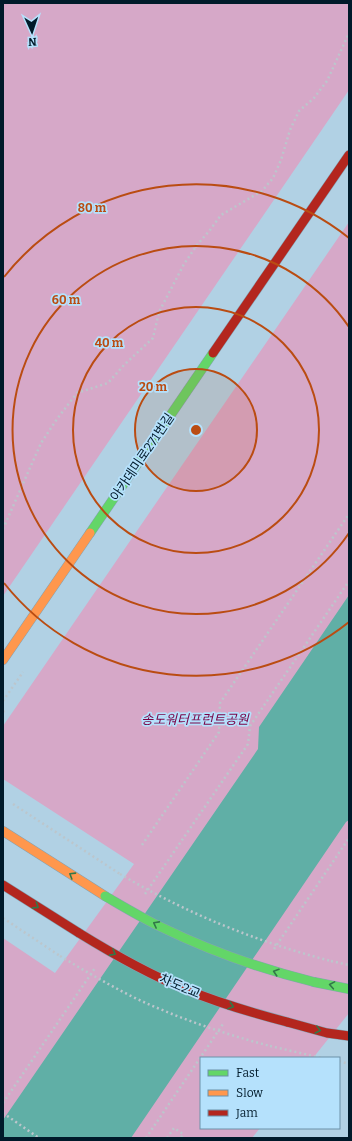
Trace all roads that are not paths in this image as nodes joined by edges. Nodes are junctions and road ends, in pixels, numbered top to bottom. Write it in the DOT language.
graph roads {
  1 [pos="349,155"];
  2 [pos="3,660"];
  3 [pos="3,831"];
  4 [pos="3,885"];
  5 [pos="349,989"];
  6 [pos="349,1036"];
  1 -- 2 [label="main road, 아카데미로271번길"];
  5 -- 3 [label="main road, one-way, bridge"];
  4 -- 6 [label="main road, 차도2교, one-way, bridge"];
}
